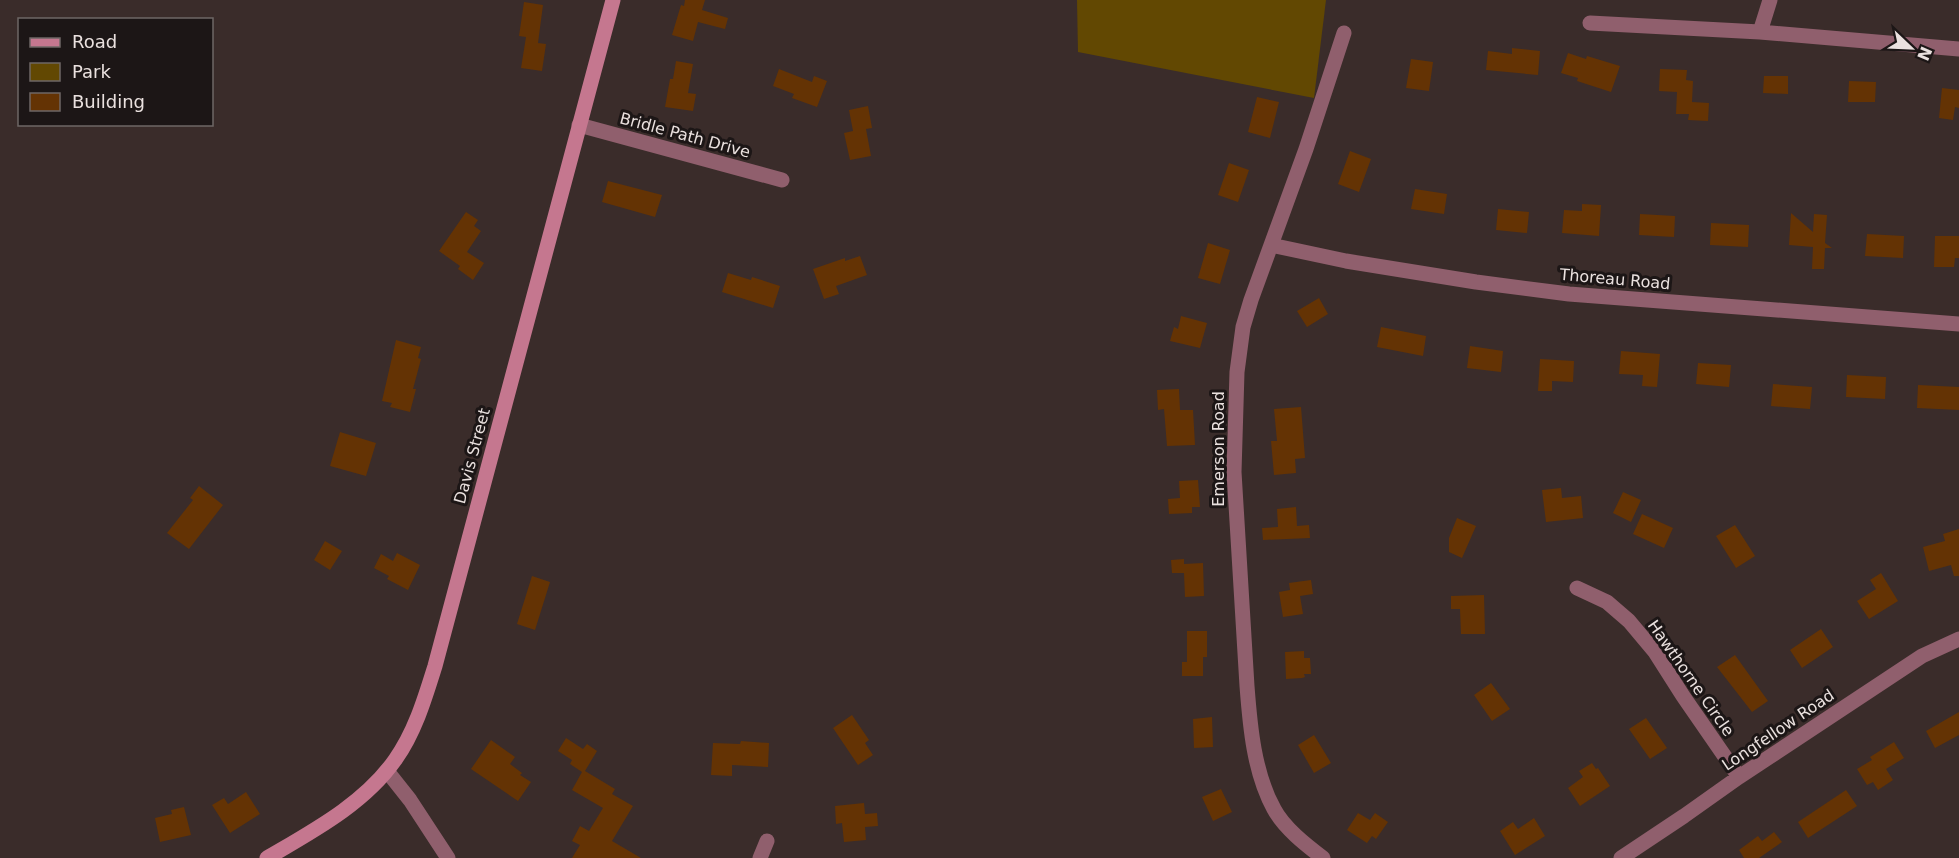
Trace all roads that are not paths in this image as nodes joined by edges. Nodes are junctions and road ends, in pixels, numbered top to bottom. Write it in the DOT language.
graph roads {
  1 [pos="613,0"];
  2 [pos="1770,0"];
  3 [pos="1590,23"];
  4 [pos="1760,32"];
  5 [pos="1344,33"];
  6 [pos="1959,48"];
  7 [pos="579,125"];
  8 [pos="782,180"];
  9 [pos="1271,245"];
  10 [pos="1959,324"];
  11 [pos="1577,588"];
  12 [pos="1959,639"];
  13 [pos="387,771"];
  14 [pos="1738,777"];
  15 [pos="767,841"];
  16 [pos="267,858"];
  17 [pos="448,858"];
  18 [pos="760,858"];
  19 [pos="1323,858"];
  20 [pos="1621,858"];
  1 -- 7 [label="street, Davis Street"];
  2 -- 4 [label="street"];
  3 -- 4 [label="street"];
  4 -- 6 [label="street"];
  5 -- 9 [label="street, Emerson Road"];
  7 -- 8 [label="street, Bridle Path Drive"];
  7 -- 13 [label="street, Davis Street"];
  9 -- 10 [label="street, Thoreau Road"];
  9 -- 19 [label="street, Emerson Road"];
  11 -- 14 [label="street, Hawthorne Circle"];
  12 -- 14 [label="street, Longfellow Road"];
  13 -- 16 [label="street, Davis Street"];
  13 -- 17 [label="street"];
  14 -- 20 [label="street, Longfellow Road"];
  15 -- 18 [label="street"];
}
